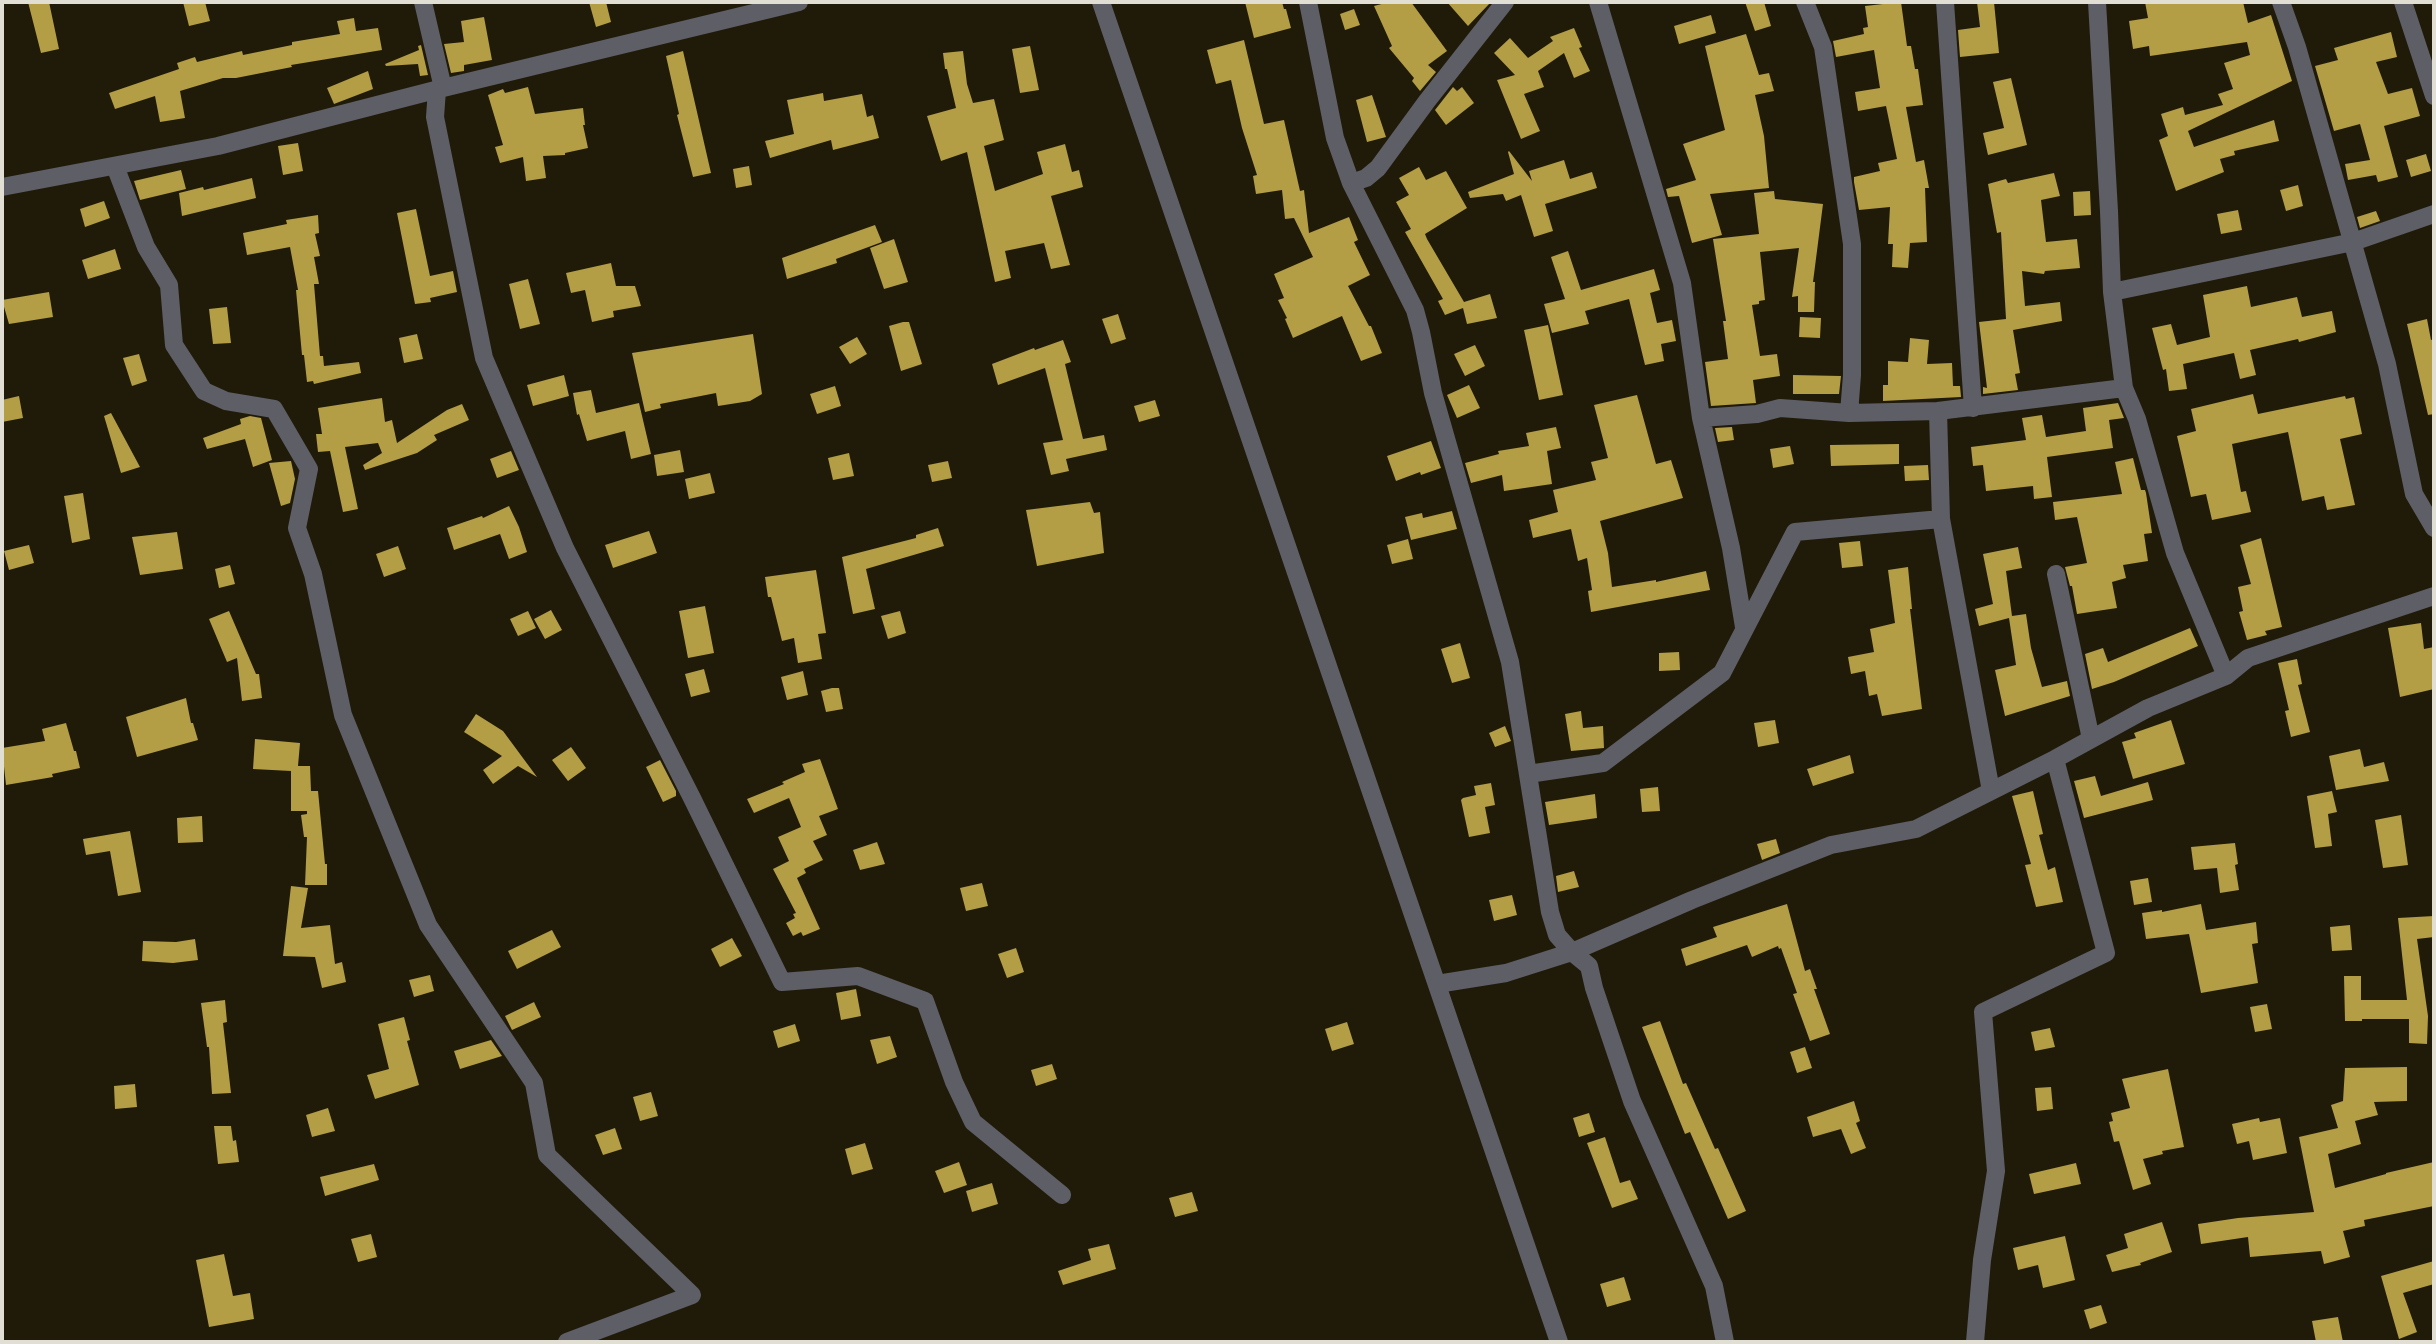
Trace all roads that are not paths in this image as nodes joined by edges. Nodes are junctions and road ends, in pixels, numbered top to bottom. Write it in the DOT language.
graph roads {
  1 [pos="423,2"];
  2 [pos="799,2"];
  3 [pos="1101,2"];
  4 [pos="1308,2"];
  5 [pos="1505,2"];
  6 [pos="1598,2"];
  7 [pos="1805,2"];
  8 [pos="1945,2"];
  9 [pos="2098,2"];
  10 [pos="2281,2"];
  11 [pos="2403,2"];
  12 [pos="440,89"];
  13 [pos="2434,91"];
  14 [pos="115,166"];
  15 [pos="1351,183"];
  16 [pos="2,187"];
  17 [pos="2434,214"];
  18 [pos="2353,242"];
  19 [pos="2112,292"];
  20 [pos="2124,388"];
  21 [pos="1973,408"];
  22 [pos="1938,411"];
  23 [pos="1849,413"];
  24 [pos="1701,418"];
  25 [pos="1941,519"];
  26 [pos="2434,528"];
  27 [pos="2056,574"];
  28 [pos="2434,596"];
  29 [pos="1744,627"];
  30 [pos="2226,676"];
  31 [pos="2091,739"];
  32 [pos="2055,759"];
  33 [pos="1528,774"];
  34 [pos="1991,791"];
  35 [pos="1572,952"];
  36 [pos="1437,984"];
  37 [pos="1062,1195"];
  38 [pos="567,1342"];
  39 [pos="1559,1342"];
  40 [pos="1726,1342"];
  41 [pos="1975,1342"];
  1 -- 12 [label="street"];
  2 -- 12 [label="street"];
  3 -- 36 [label="street"];
  4 -- 15 [label="street"];
  5 -- 15 [label="street"];
  6 -- 24 [label="street"];
  7 -- 23 [label="street"];
  8 -- 21 [label="street"];
  9 -- 19 [label="street"];
  10 -- 18 [label="street"];
  11 -- 13 [label="street"];
  12 -- 14 [label="street"];
  12 -- 37 [label="street"];
  14 -- 16 [label="street"];
  14 -- 38 [label="street"];
  15 -- 33 [label="street"];
  17 -- 18 [label="street"];
  18 -- 19 [label="street"];
  18 -- 26 [label="street"];
  19 -- 20 [label="street"];
  20 -- 21 [label="street"];
  20 -- 30 [label="street"];
  21 -- 22 [label="street"];
  22 -- 23 [label="street"];
  22 -- 25 [label="street"];
  23 -- 24 [label="street"];
  24 -- 29 [label="street"];
  25 -- 29 [label="street"];
  25 -- 34 [label="street"];
  27 -- 31 [label="street"];
  28 -- 30 [label="street"];
  29 -- 33 [label="street"];
  30 -- 31 [label="street"];
  31 -- 32 [label="street"];
  32 -- 34 [label="street"];
  32 -- 41 [label="street"];
  33 -- 35 [label="street"];
  34 -- 35 [label="street"];
  35 -- 36 [label="street"];
  35 -- 40 [label="street"];
  36 -- 39 [label="street"];
}
